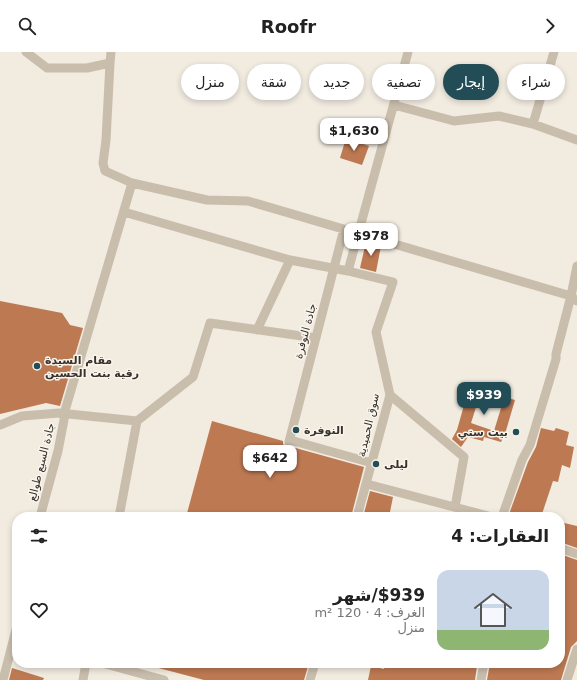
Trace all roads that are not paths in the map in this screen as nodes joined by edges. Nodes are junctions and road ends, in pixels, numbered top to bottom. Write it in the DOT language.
graph roads {
  1 [pos="26,52"];
  2 [pos="112,52"];
  3 [pos="408,52"];
  4 [pos="554,52"];
  5 [pos="110,63"];
  6 [pos="394,105"];
  7 [pos="533,124"];
  8 [pos="577,140"];
  9 [pos="132,183"];
  10 [pos="124,212"];
  11 [pos="344,229"];
  12 [pos="359,234"];
  13 [pos="290,260"];
  14 [pos="577,266"];
  15 [pos="334,268"];
  16 [pos="348,271"];
  17 [pos="575,300"];
  18 [pos="257,330"];
  19 [pos="316,338"];
  20 [pos="390,395"];
  21 [pos="64,414"];
  22 [pos="137,421"];
  23 [pos="0,425"];
  24 [pos="372,463"];
  25 [pos="367,484"];
  26 [pos="455,507"];
  27 [pos="41,512"];
  28 [pos="120,512"];
  29 [pos="359,512"];
  30 [pos="474,512"];
  31 [pos="504,512"];
  32 [pos="565,550"];
  33 [pos="577,554"];
  34 [pos="12,645"];
  35 [pos="577,649"];
  36 [pos="85,668"];
  37 [pos="136,668"];
  38 [pos="314,668"];
  39 [pos="483,668"];
  40 [pos="3,680"];
  41 [pos="83,680"];
  42 [pos="164,680"];
  43 [pos="310,680"];
  44 [pos="481,680"];
  45 [pos="567,680"];
  1 -- 5 [label="street"];
  2 -- 5 [label="street"];
  3 -- 6 [label="street"];
  4 -- 7 [label="street"];
  5 -- 9 [label="street"];
  6 -- 7 [label="street"];
  6 -- 12 [label="street"];
  7 -- 8 [label="street"];
  9 -- 10 [label="street, جادة السبع طوالع"];
  9 -- 11 [label="street"];
  10 -- 13 [label="street"];
  10 -- 21 [label="street, جادة السبع طوالع"];
  11 -- 12 [label="street"];
  11 -- 15 [label="street, جادة النوفرة"];
  12 -- 16 [label="street"];
  12 -- 17 [label="street"];
  13 -- 15 [label="street"];
  13 -- 18 [label="street"];
  14 -- 17 [label="street"];
  15 -- 16 [label="street"];
  15 -- 19 [label="street, جادة النوفرة"];
  16 -- 20 [label="street, سوق الحميدية"];
  17 -- 31 [label="street"];
  18 -- 19 [label="street"];
  18 -- 22 [label="street"];
  19 -- 24 [label="street, جادة النوفرة"];
  20 -- 24 [label="street, سوق الحميدية"];
  20 -- 26 [label="street"];
  21 -- 22 [label="street"];
  21 -- 23 [label="street"];
  21 -- 27 [label="street, جادة السبع طوالع"];
  22 -- 28 [label="street"];
  24 -- 25 [label="street, سوق الحميدية"];
  25 -- 26 [label="street"];
  25 -- 29 [label="street, سوق الحميدية"];
  26 -- 30 [label="street"];
  32 -- 33 [label="street"];
  34 -- 40 [label="street"];
  35 -- 45 [label="street"];
  36 -- 41 [label="street"];
  37 -- 42 [label="street"];
  38 -- 43 [label="street"];
  39 -- 44 [label="street"];
}
